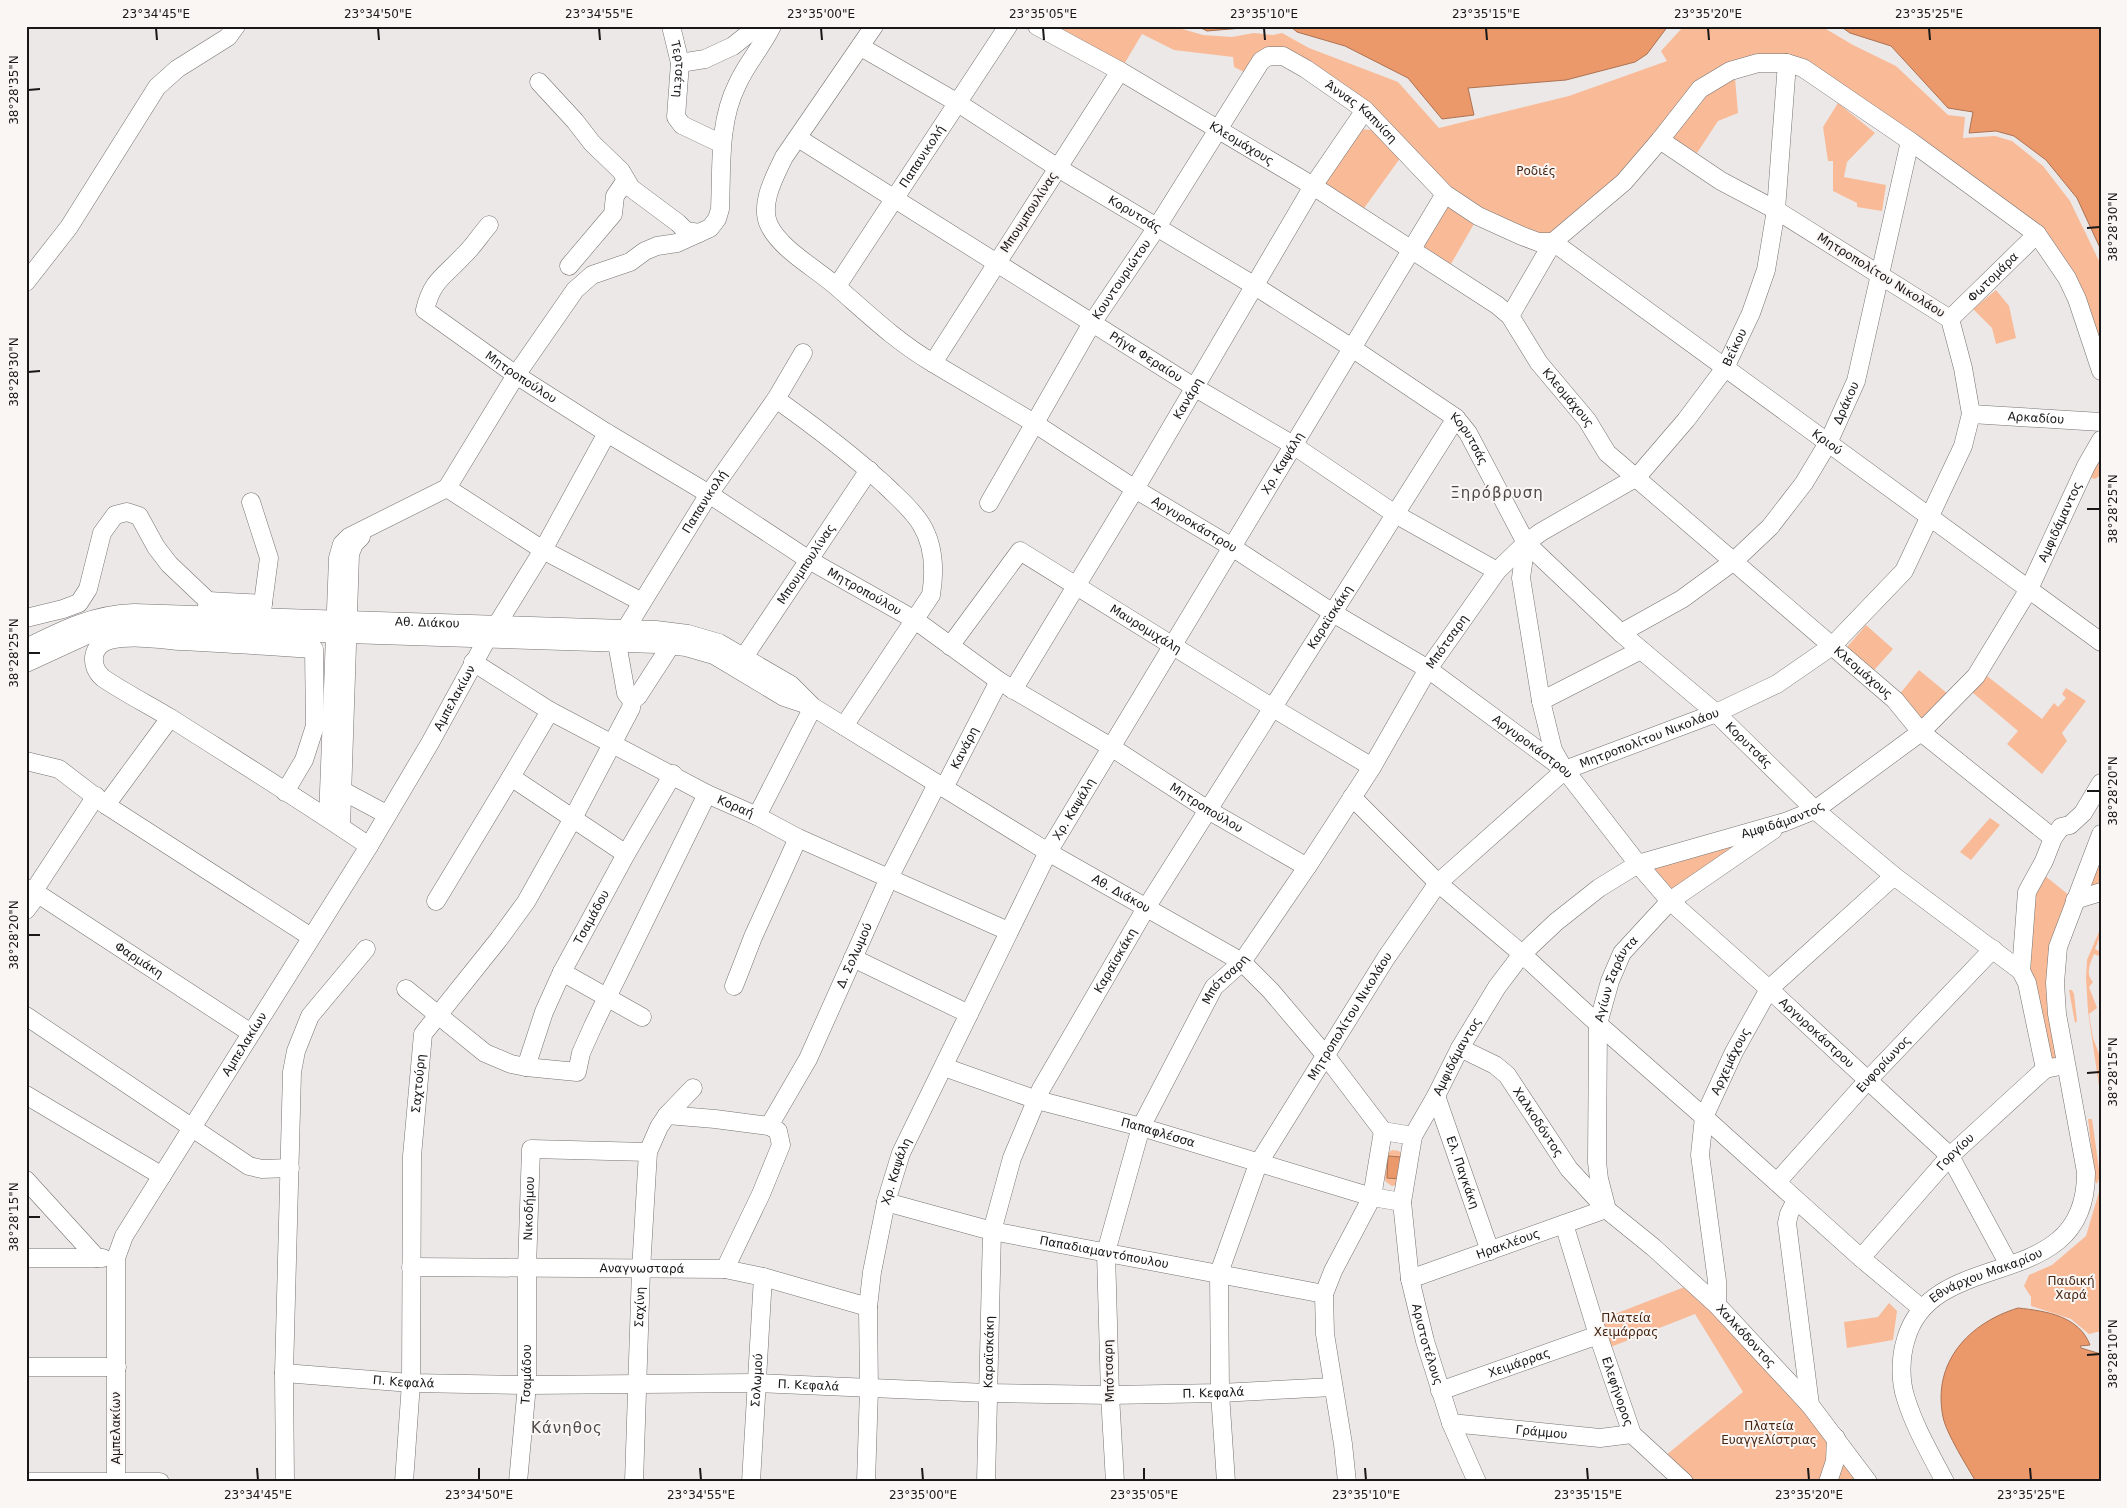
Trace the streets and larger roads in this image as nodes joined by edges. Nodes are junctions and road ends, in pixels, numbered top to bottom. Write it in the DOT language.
graph roads {
  1 [pos="236,26"];
  2 [pos="671,26"];
  3 [pos="758,26"];
  4 [pos="772,26"];
  5 [pos="874,26"];
  6 [pos="1008,26"];
  7 [pos="1037,26"];
  8 [pos="861,47"];
  9 [pos="1261,61"];
  10 [pos="680,63"];
  11 [pos="1787,63"];
  12 [pos="1120,71"];
  13 [pos="539,82"];
  14 [pos="958,103"];
  15 [pos="1365,110"];
  16 [pos="1218,130"];
  17 [pos="798,138"];
  18 [pos="1660,140"];
  19 [pos="1910,141"];
  20 [pos="722,144"];
  21 [pos="1058,168"];
  22 [pos="626,180"];
  23 [pos="1313,186"];
  24 [pos="1445,194"];
  25 [pos="894,200"];
  26 [pos="1776,210"];
  27 [pos="489,225"];
  28 [pos="1157,227"];
  29 [pos="699,233"];
  30 [pos="2037,234"];
  31 [pos="1553,242"];
  32 [pos="1411,250"];
  33 [pos="995,263"];
  34 [pos="569,266"];
  35 [pos="1880,274"];
  36 [pos="26,282"];
  37 [pos="837,286"];
  38 [pos="1255,286"];
  39 [pos="1510,316"];
  40 [pos="1950,318"];
  41 [pos="1092,323"];
  42 [pos="1352,348"];
  43 [pos="803,353"];
  44 [pos="936,358"];
  45 [pos="1725,368"];
  46 [pos="2101,371"];
  47 [pos="516,375"];
  48 [pos="1194,387"];
  49 [pos="776,398"];
  50 [pos="1971,414"];
  51 [pos="1456,418"];
  52 [pos="2101,422"];
  53 [pos="1034,423"];
  54 [pos="607,433"];
  55 [pos="2101,440"];
  56 [pos="1828,443"];
  57 [pos="1293,445"];
  58 [pos="869,470"];
  59 [pos="1636,477"];
  60 [pos="447,488"];
  61 [pos="1135,489"];
  62 [pos="709,494"];
  63 [pos="251,502"];
  64 [pos="989,503"];
  65 [pos="1396,514"];
  66 [pos="1930,518"];
  67 [pos="1526,543"];
  68 [pos="1232,547"];
  69 [pos="543,550"];
  70 [pos="809,560"];
  71 [pos="1734,561"];
  72 [pos="1497,571"];
  73 [pos="1076,586"];
  74 [pos="2029,590"];
  75 [pos="642,602"];
  76 [pos="207,609"];
  77 [pos="262,611"];
  78 [pos="1333,613"];
  79 [pos="26,618"];
  80 [pos="915,620"];
  81 [pos="342,628"];
  82 [pos="492,633"];
  83 [pos="1621,633"];
  84 [pos="621,636"];
  85 [pos="2101,642"];
  86 [pos="1173,644"];
  87 [pos="672,645"];
  88 [pos="950,646"];
  89 [pos="1832,646"];
  90 [pos="26,648"];
  91 [pos="1641,650"];
  92 [pos="744,657"];
  93 [pos="473,662"];
  94 [pos="26,663"];
  95 [pos="1428,669"];
  96 [pos="1006,685"];
  97 [pos="632,701"];
  98 [pos="1541,701"];
  99 [pos="813,707"];
  100 [pos="1273,708"];
  101 [pos="550,711"];
  102 [pos="1716,713"];
  103 [pos="170,718"];
  104 [pos="844,726"];
  105 [pos="1921,732"];
  106 [pos="611,743"];
  107 [pos="1111,748"];
  108 [pos="26,760"];
  109 [pos="1372,766"];
  110 [pos="1565,770"];
  111 [pos="672,774"];
  112 [pos="511,777"];
  113 [pos="2101,782"];
  114 [pos="941,786"];
  115 [pos="343,791"];
  116 [pos="285,792"];
  117 [pos="707,794"];
  118 [pos="1352,797"];
  119 [pos="101,800"];
  120 [pos="1208,810"];
  121 [pos="1816,810"];
  122 [pos="386,814"];
  123 [pos="757,816"];
  124 [pos="572,820"];
  125 [pos="1785,822"];
  126 [pos="335,823"];
  127 [pos="2101,834"];
  128 [pos="798,838"];
  129 [pos="2053,838"];
  130 [pos="369,846"];
  131 [pos="1048,852"];
  132 [pos="626,854"];
  133 [pos="1638,864"];
  134 [pos="1307,867"];
  135 [pos="1894,876"];
  136 [pos="889,878"];
  137 [pos="1438,883"];
  138 [pos="32,891"];
  139 [pos="2101,892"];
  140 [pos="2075,900"];
  141 [pos="436,901"];
  142 [pos="1670,902"];
  143 [pos="1146,908"];
  144 [pos="26,910"];
  145 [pos="1008,931"];
  146 [pos="311,937"];
  147 [pos="366,949"];
  148 [pos="1993,949"];
  149 [pos="1522,954"];
  150 [pos="853,958"];
  151 [pos="1242,962"];
  152 [pos="562,972"];
  153 [pos="2024,977"];
  154 [pos="734,986"];
  155 [pos="406,989"];
  156 [pos="1769,989"];
  157 [pos="608,998"];
  158 [pos="439,1014"];
  159 [pos="969,1014"];
  160 [pos="642,1017"];
  161 [pos="28,1019"];
  162 [pos="1598,1024"];
  163 [pos="251,1033"];
  164 [pos="1460,1048"];
  165 [pos="1326,1056"];
  166 [pos="2066,1064"];
  167 [pos="526,1067"];
  168 [pos="944,1067"];
  169 [pos="2045,1070"];
  170 [pos="1868,1080"];
  171 [pos="693,1088"];
  172 [pos="26,1095"];
  173 [pos="1436,1096"];
  174 [pos="1038,1100"];
  175 [pos="667,1115"];
  176 [pos="1704,1117"];
  177 [pos="1141,1127"];
  178 [pos="774,1128"];
  179 [pos="191,1129"];
  180 [pos="1383,1131"];
  181 [pos="1413,1136"];
  182 [pos="648,1152"];
  183 [pos="1950,1156"];
  184 [pos="1258,1164"];
  185 [pos="290,1168"];
  186 [pos="162,1176"];
  187 [pos="26,1180"];
  188 [pos="1777,1182"];
  189 [pos="1372,1197"];
  190 [pos="1796,1200"];
  191 [pos="886,1202"];
  192 [pos="1402,1202"];
  193 [pos="1606,1209"];
  194 [pos="1564,1224"];
  195 [pos="992,1232"];
  196 [pos="1490,1251"];
  197 [pos="1106,1252"];
  198 [pos="26,1258"];
  199 [pos="97,1258"];
  200 [pos="116,1258"];
  201 [pos="1860,1258"];
  202 [pos="2009,1266"];
  203 [pos="411,1267"];
  204 [pos="527,1268"];
  205 [pos="725,1269"];
  206 [pos="641,1270"];
  207 [pos="1219,1273"];
  208 [pos="763,1278"];
  209 [pos="1410,1279"];
  210 [pos="1324,1294"];
  211 [pos="1718,1305"];
  212 [pos="868,1307"];
  213 [pos="1921,1308"];
  214 [pos="1598,1335"];
  215 [pos="26,1367"];
  216 [pos="117,1367"];
  217 [pos="284,1373"];
  218 [pos="411,1383"];
  219 [pos="638,1384"];
  220 [pos="756,1384"];
  221 [pos="527,1385"];
  222 [pos="1333,1387"];
  223 [pos="869,1389"];
  224 [pos="1440,1390"];
  225 [pos="988,1393"];
  226 [pos="1220,1393"];
  227 [pos="1110,1395"];
  228 [pos="1810,1405"];
  229 [pos="1451,1423"];
  230 [pos="1632,1434"];
  231 [pos="1836,1438"];
  232 [pos="116,1481"];
  233 [pos="26,1482"];
  234 [pos="160,1482"];
  235 [pos="285,1482"];
  236 [pos="404,1482"];
  237 [pos="518,1482"];
  238 [pos="634,1482"];
  239 [pos="751,1482"];
  240 [pos="866,1482"];
  241 [pos="986,1482"];
  242 [pos="1115,1482"];
  243 [pos="1226,1482"];
  244 [pos="1347,1482"];
  245 [pos="1477,1482"];
  246 [pos="1684,1482"];
  247 [pos="1828,1482"];
  248 [pos="1868,1482"];
  249 [pos="1945,1482"];
  1 -- 36 [label="street"];
  2 -- 10 [label="street, Τερτσέτη"];
  3 -- 10 [label="street"];
  4 -- 20 [label="street"];
  5 -- 8 [label="street, Αργυροκάστρου"];
  6 -- 14 [label="street, Παπανικολή"];
  7 -- 12 [label="street, Κλεομάχους"];
  8 -- 14 [label="street, Κορυτσάς"];
  8 -- 17 [label="street, Αργυροκάστρου"];
  9 -- 15 [label="street, Άννας Καπνίση"];
  9 -- 16 [label="street, Κουντουριώτου"];
  10 -- 20 [label="street, Τερτσέτη"];
  11 -- 18 [label="street"];
  11 -- 19 [label="street"];
  11 -- 26 [label="street, Βεΐκου"];
  12 -- 16 [label="street, Κλεομάχους"];
  12 -- 21 [label="street, Μπουμπουλίνας"];
  13 -- 22 [label="street"];
  14 -- 21 [label="street, Κορυτσάς"];
  14 -- 25 [label="street, Παπανικολή"];
  15 -- 23 [label="street, Κανάρη"];
  15 -- 24 [label="street, Άννας Καπνίση"];
  16 -- 23 [label="street, Κλεομάχους"];
  16 -- 28 [label="street, Κουντουριώτου"];
  17 -- 25 [label="street, Ρήγα Φεραίου"];
  17 -- 37 [label="street, Αργυροκάστρου"];
  18 -- 26 [label="street, Μητροπολίτου Νικολάου"];
  18 -- 31 [label="street"];
  19 -- 30 [label="street"];
  19 -- 35 [label="street, Δράκου"];
  20 -- 29 [label="street"];
  21 -- 28 [label="street, Κορυτσάς"];
  21 -- 33 [label="street, Μπουμπουλίνας"];
  22 -- 29 [label="street"];
  22 -- 34 [label="street"];
  23 -- 32 [label="street, Κλεομάχους"];
  23 -- 38 [label="street, Κανάρη"];
  24 -- 31 [label="street, Άννας Καπνίση"];
  24 -- 32 [label="street, Χρ. Καψάλη"];
  25 -- 33 [label="street, Ρήγα Φεραίου"];
  25 -- 37 [label="street, Παπανικολή"];
  26 -- 35 [label="street, Μητροπολίτου Νικολάου"];
  26 -- 45 [label="street, Βεΐκου"];
  27 -- 47 [label="street, Μητροπούλου"];
  28 -- 38 [label="street, Κορυτσάς"];
  28 -- 41 [label="street, Κουντουριώτου"];
  29 -- 47 [label="street"];
  30 -- 40 [label="street, Φωτομάρα"];
  30 -- 46 [label="street"];
  31 -- 39 [label="street"];
  31 -- 45 [label="street, Κριού"];
  32 -- 39 [label="street, Κλεομάχους"];
  32 -- 42 [label="street, Χρ. Καψάλη"];
  33 -- 41 [label="street, Ρήγα Φεραίου"];
  33 -- 44 [label="street, Μπουμπουλίνας"];
  35 -- 40 [label="street, Μητροπολίτου Νικολάου"];
  35 -- 56 [label="street, Δράκου"];
  37 -- 44 [label="street, Αργυροκάστρου"];
  38 -- 42 [label="street, Κορυτσάς"];
  38 -- 48 [label="street, Κανάρη"];
  39 -- 59 [label="street, Κλεομάχους"];
  40 -- 50 [label="street, Μητροπολίτου Νικολάου"];
  41 -- 48 [label="street, Ρήγα Φεραίου"];
  41 -- 53 [label="street, Κουντουριώτου"];
  42 -- 51 [label="street, Κορυτσάς"];
  42 -- 57 [label="street, Χρ. Καψάλη"];
  43 -- 49 [label="street, Παπανικολή"];
  44 -- 53 [label="street, Αργυροκάστρου"];
  45 -- 56 [label="street, Κριού"];
  45 -- 59 [label="street, Βεΐκου"];
  47 -- 54 [label="street, Μητροπούλου"];
  47 -- 60 [label="street"];
  48 -- 57 [label="street, Ρήγα Φεραίου"];
  48 -- 61 [label="street, Κανάρη"];
  49 -- 58 [label="street"];
  49 -- 62 [label="street, Παπανικολή"];
  50 -- 52 [label="street, Αρκαδίου"];
  50 -- 66 [label="street, Μητροπολίτου Νικολάου"];
  51 -- 65 [label="street, Καραϊσκάκη"];
  51 -- 67 [label="street, Κορυτσάς"];
  53 -- 61 [label="street, Αργυροκάστρου"];
  53 -- 64 [label="street, Κουντουριώτου"];
  54 -- 62 [label="street, Μητροπούλου"];
  54 -- 69 [label="street, Αμπελακίων"];
  55 -- 74 [label="street, Αμφιδάμαντος"];
  56 -- 66 [label="street, Κριού"];
  56 -- 71 [label="street, Δράκου"];
  57 -- 65 [label="street, Ρήγα Φεραίου"];
  57 -- 68 [label="street, Χρ. Καψάλη"];
  58 -- 70 [label="street, Μπουμπουλίνας"];
  58 -- 80 [label="street"];
  59 -- 67 [label="street, Βεΐκου"];
  59 -- 71 [label="street, Κλεομάχους"];
  60 -- 69 [label="street"];
  60 -- 81 [label="street"];
  61 -- 68 [label="street, Αργυροκάστρου"];
  61 -- 73 [label="street, Κανάρη"];
  62 -- 70 [label="street, Μητροπούλου"];
  62 -- 75 [label="street, Παπανικολή"];
  63 -- 77 [label="street"];
  65 -- 72 [label="street, Ρήγα Φεραίου"];
  65 -- 78 [label="street, Καραϊσκάκη"];
  66 -- 74 [label="street, Κριού"];
  66 -- 89 [label="street, Μητροπολίτου Νικολάου"];
  67 -- 72 [label="street, Μπότσαρη"];
  67 -- 83 [label="street, Κορυτσάς"];
  67 -- 98 [label="street"];
  68 -- 78 [label="street, Αργυροκάστρου"];
  68 -- 86 [label="street, Χρ. Καψάλη"];
  69 -- 75 [label="street"];
  69 -- 82 [label="street, Αμπελακίων"];
  70 -- 80 [label="street, Μητροπούλου"];
  70 -- 92 [label="street, Μπουμπουλίνας"];
  71 -- 83 [label="street, Δράκου"];
  71 -- 89 [label="street, Κλεομάχους"];
  72 -- 95 [label="street, Μπότσαρη"];
  73 -- 86 [label="street, Μαυρομιχάλη"];
  73 -- 88 [label="street, Μαυρομιχάλη"];
  73 -- 96 [label="street, Κανάρη"];
  74 -- 85 [label="street, Κριού"];
  74 -- 105 [label="street, Αμφιδάμαντος"];
  75 -- 84 [label="street, Παπανικολή"];
  76 -- 77 [label="street, Αθ. Διάκου"];
  76 -- 79 [label="street"];
  76 -- 90 [label="street"];
  77 -- 81 [label="street, Αθ. Διάκου"];
  78 -- 95 [label="street, Αργυροκάστρου"];
  78 -- 100 [label="street, Καραϊσκάκη"];
  80 -- 88 [label="street, Μητροπούλου"];
  80 -- 104 [label="street"];
  81 -- 82 [label="street, Αθ. Διάκου"];
  81 -- 94 [label="street, Αθ. Διάκου"];
  81 -- 115 [label="street"];
  81 -- 126 [label="street"];
  82 -- 84 [label="street, Αθ. Διάκου"];
  82 -- 93 [label="street, Αμπελακίων"];
  83 -- 91 [label="street, Κορυτσάς"];
  84 -- 87 [label="street, Αθ. Διάκου"];
  84 -- 92 [label="street, Αθ. Διάκου"];
  84 -- 97 [label="street"];
  86 -- 100 [label="street, Μαυρομιχάλη"];
  86 -- 107 [label="street, Χρ. Καψάλη"];
  87 -- 97 [label="street, Σαχτούρη"];
  87 -- 99 [label="street, Αθ. Διάκου"];
  88 -- 96 [label="street, Μητροπούλου"];
  89 -- 102 [label="street, Μητροπολίτου Νικολάου"];
  89 -- 105 [label="street, Κλεομάχους"];
  91 -- 98 [label="street"];
  91 -- 102 [label="street, Κορυτσάς"];
  92 -- 99 [label="street, Αθ. Διάκου"];
  93 -- 101 [label="street, Κοραή"];
  93 -- 122 [label="street, Αμπελακίων"];
  95 -- 109 [label="street, Μπότσαρη"];
  95 -- 110 [label="street, Αργυροκάστρου"];
  96 -- 107 [label="street, Μητροπούλου"];
  96 -- 114 [label="street, Κανάρη"];
  97 -- 106 [label="street, Σαχτούρη"];
  98 -- 110 [label="street"];
  99 -- 104 [label="street, Αθ. Διάκου"];
  99 -- 123 [label="street"];
  100 -- 109 [label="street, Μαυρομιχάλη"];
  100 -- 120 [label="street, Καραϊσκάκη"];
  101 -- 106 [label="street, Κοραή"];
  101 -- 112 [label="street"];
  102 -- 110 [label="street, Μητροπολίτου Νικολάου"];
  102 -- 121 [label="street, Κορυτσάς"];
  103 -- 116 [label="street"];
  103 -- 116 [label="street"];
  103 -- 119 [label="street"];
  104 -- 114 [label="street, Αθ. Διάκου"];
  105 -- 121 [label="street, Αμφιδάμαντος"];
  105 -- 129 [label="street, Κλεομάχους"];
  106 -- 111 [label="street, Κοραή"];
  106 -- 124 [label="street, Σαχτούρη"];
  107 -- 120 [label="street, Μητροπούλου"];
  107 -- 131 [label="street, Χρ. Καψάλη"];
  108 -- 119 [label="street"];
  109 -- 118 [label="street, Μπότσαρη"];
  110 -- 133 [label="street, Αργυροκάστρου"];
  110 -- 137 [label="street, Μητροπολίτου Νικολάου"];
  111 -- 117 [label="street, Κοραή"];
  111 -- 132 [label="street, Τσαμάδου"];
  112 -- 124 [label="street"];
  112 -- 141 [label="street"];
  113 -- 129 [label="street"];
  114 -- 131 [label="street, Αθ. Διάκου"];
  114 -- 136 [label="street, Δ. Σολωμού"];
  115 -- 122 [label="street"];
  115 -- 126 [label="street"];
  116 -- 126 [label="street"];
  117 -- 123 [label="street, Κοραή"];
  117 -- 157 [label="street"];
  118 -- 134 [label="street, Μπότσαρη"];
  118 -- 137 [label="street"];
  119 -- 138 [label="street"];
  119 -- 146 [label="street"];
  120 -- 134 [label="street, Μητροπούλου"];
  120 -- 143 [label="street, Καραϊσκάκη"];
  121 -- 125 [label="street, Αμφιδάμαντος"];
  121 -- 135 [label="street, Κορυτσάς"];
  122 -- 130 [label="street, Αμπελακίων"];
  123 -- 128 [label="street, Κοραή"];
  124 -- 132 [label="street"];
  124 -- 158 [label="street, Σαχτούρη"];
  125 -- 133 [label="street, Αμφιδάμαντος"];
  125 -- 142 [label="street, Αγίων Σαράντα"];
  126 -- 130 [label="street"];
  127 -- 140 [label="street"];
  128 -- 136 [label="street, Κοραή"];
  128 -- 154 [label="street"];
  129 -- 153 [label="street"];
  130 -- 146 [label="street, Αμπελακίων"];
  131 -- 143 [label="street, Αθ. Διάκου"];
  131 -- 145 [label="street, Χρ. Καψάλη"];
  132 -- 152 [label="street, Τσαμάδου"];
  133 -- 142 [label="street, Αργυροκάστρου"];
  133 -- 149 [label="street, Αμφιδάμαντος"];
  134 -- 151 [label="street, Μπότσαρη"];
  135 -- 148 [label="street, Κορυτσάς"];
  135 -- 156 [label="street, Αρχεμάχους"];
  136 -- 145 [label="street, Κοραή"];
  136 -- 150 [label="street, Δ. Σολωμού"];
  137 -- 149 [label="street"];
  137 -- 165 [label="street, Μητροπολίτου Νικολάου"];
  138 -- 144 [label="street"];
  138 -- 163 [label="street, Φαρμάκη"];
  139 -- 140 [label="street"];
  140 -- 166 [label="street"];
  142 -- 156 [label="street, Αργυροκάστρου"];
  142 -- 162 [label="street, Αγίων Σαράντα"];
  143 -- 151 [label="street, Αθ. Διάκου"];
  143 -- 174 [label="street, Καραϊσκάκη"];
  145 -- 159 [label="street, Χρ. Καψάλη"];
  146 -- 163 [label="street, Αμπελακίων"];
  147 -- 185 [label="street"];
  148 -- 153 [label="street, Κορυτσάς"];
  148 -- 170 [label="street, Ευφορίωνος"];
  149 -- 162 [label="street"];
  149 -- 164 [label="street, Αμφιδάμαντος"];
  150 -- 159 [label="street"];
  150 -- 178 [label="street, Δ. Σολωμού"];
  151 -- 165 [label="street, Αθ. Διάκου"];
  151 -- 177 [label="street, Μπότσαρη"];
  152 -- 157 [label="street"];
  152 -- 167 [label="street, Τσαμάδου"];
  153 -- 169 [label="street"];
  155 -- 158 [label="street"];
  156 -- 170 [label="street, Αργυροκάστρου"];
  156 -- 176 [label="street, Αρχεμάχους"];
  157 -- 160 [label="street"];
  157 -- 167 [label="street"];
  158 -- 167 [label="street"];
  158 -- 203 [label="street, Σαχτούρη"];
  159 -- 168 [label="street, Χρ. Καψάλη"];
  161 -- 179 [label="street"];
  162 -- 176 [label="street"];
  162 -- 193 [label="street, Αγίων Σαράντα"];
  163 -- 179 [label="street, Αμπελακίων"];
  164 -- 173 [label="street, Αμφιδάμαντος"];
  164 -- 193 [label="street, Χαλκοδόντος"];
  165 -- 180 [label="street, Αθ. Διάκου"];
  165 -- 184 [label="street, Μητροπολίτου Νικολάου"];
  166 -- 169 [label="street, Γοργίου"];
  166 -- 202 [label="street, Εθνάρχου Μακαρίου"];
  168 -- 174 [label="street, Παπαφλέσσα"];
  168 -- 191 [label="street, Χρ. Καψάλη"];
  169 -- 183 [label="street, Γοργίου"];
  170 -- 183 [label="street, Αργυροκάστρου"];
  170 -- 188 [label="street, Ευφορίωνος"];
  171 -- 175 [label="street, Σαχίνη"];
  172 -- 186 [label="street"];
  173 -- 181 [label="street, Αμφιδάμαντος"];
  173 -- 196 [label="street, Ελ. Παγκάκη"];
  174 -- 177 [label="street, Παπαφλέσσα"];
  174 -- 195 [label="street, Καραϊσκάκη"];
  175 -- 178 [label="street"];
  175 -- 182 [label="street, Σαχίνη"];
  176 -- 188 [label="street"];
  176 -- 211 [label="street, Αρχεμάχους"];
  177 -- 184 [label="street, Παπαφλέσσα"];
  177 -- 197 [label="street, Μπότσαρη"];
  178 -- 205 [label="street, Δ. Σολωμού"];
  179 -- 185 [label="street"];
  179 -- 186 [label="street, Αμπελακίων"];
  180 -- 181 [label="street"];
  180 -- 189 [label="street"];
  181 -- 192 [label="street, Αριστοτέλους"];
  182 -- 204 [label="street, Νικοδήμου"];
  182 -- 206 [label="street, Σαχίνη"];
  183 -- 201 [label="street, Γοργίου"];
  183 -- 202 [label="street, Αργυροκάστρου"];
  184 -- 189 [label="street, Παπαφλέσσα"];
  184 -- 207 [label="street, Μητροπολίτου Νικολάου"];
  185 -- 217 [label="street"];
  186 -- 200 [label="street, Αμπελακίων"];
  187 -- 199 [label="street"];
  188 -- 190 [label="street"];
  189 -- 192 [label="street, Παπαφλέσσα"];
  189 -- 210 [label="street"];
  190 -- 201 [label="street"];
  190 -- 228 [label="street"];
  191 -- 195 [label="street, Παπαδιαμαντόπουλου"];
  191 -- 212 [label="street, Χρ. Καψάλη"];
  192 -- 209 [label="street, Αριστοτέλους"];
  193 -- 194 [label="street, Ηρακλέους"];
  193 -- 211 [label="street, Χαλκόδοντος"];
  194 -- 196 [label="street, Ηρακλέους"];
  194 -- 214 [label="street, Ελεφήνορος"];
  195 -- 197 [label="street, Παπαδιαμαντόπουλου"];
  195 -- 225 [label="street, Καραϊσκάκη"];
  196 -- 209 [label="street, Ηρακλέους"];
  197 -- 207 [label="street, Παπαδιαμαντόπουλου"];
  197 -- 227 [label="street, Μπότσαρη"];
  198 -- 199 [label="street"];
  199 -- 200 [label="street"];
  200 -- 216 [label="street, Αμπελακίων"];
  201 -- 213 [label="street"];
  202 -- 213 [label="street, Εθνάρχου Μακαρίου"];
  203 -- 204 [label="street, Αναγνωσταρά"];
  203 -- 218 [label="street, Σαχτούρη"];
  204 -- 206 [label="street, Αναγνωσταρά"];
  204 -- 221 [label="street, Τσαμάδου"];
  205 -- 206 [label="street, Αναγνωσταρά"];
  205 -- 208 [label="street, Αναγνωσταρά"];
  206 -- 219 [label="street, Σαχίνη"];
  207 -- 210 [label="street, Παπαδιαμαντόπουλου"];
  207 -- 226 [label="street, Μητροπολίτου Νικολάου"];
  208 -- 212 [label="street, Αναγνωσταρά"];
  208 -- 220 [label="street, Σολωμού"];
  209 -- 224 [label="street, Αριστοτέλους"];
  210 -- 222 [label="street"];
  211 -- 228 [label="street, Χαλκόδοντος"];
  212 -- 223 [label="street, Χρ. Καψάλη"];
  213 -- 249 [label="street, Εθνάρχου Μακαρίου"];
  214 -- 224 [label="street, Χειμάρρας"];
  214 -- 230 [label="street, Ελεφήνορος"];
  215 -- 216 [label="street"];
  216 -- 232 [label="street, Αμπελακίων"];
  217 -- 218 [label="street, Π. Κεφαλά"];
  217 -- 235 [label="street"];
  218 -- 221 [label="street, Π. Κεφαλά"];
  218 -- 236 [label="street, Σαχτούρη"];
  219 -- 220 [label="street, Π. Κεφαλά"];
  219 -- 221 [label="street, Π. Κεφαλά"];
  219 -- 238 [label="street, Σαχίνη"];
  220 -- 223 [label="street, Π. Κεφαλά"];
  220 -- 239 [label="street, Σολωμού"];
  221 -- 237 [label="street, Τσαμάδου"];
  222 -- 226 [label="street, Π. Κεφαλά"];
  222 -- 244 [label="street"];
  223 -- 225 [label="street, Π. Κεφαλά"];
  223 -- 240 [label="street, Χρ. Καψάλη"];
  224 -- 229 [label="street, Αριστοτέλους"];
  225 -- 227 [label="street, Π. Κεφαλά"];
  225 -- 241 [label="street, Καραϊσκάκη"];
  226 -- 227 [label="street, Π. Κεφαλά"];
  226 -- 243 [label="street, Μητροπολίτου Νικολάου"];
  227 -- 242 [label="street, Μπότσαρη"];
  228 -- 231 [label="street, Χαλκόδοντος"];
  229 -- 230 [label="street, Γράμμου"];
  229 -- 245 [label="street, Αριστοτέλους"];
  230 -- 246 [label="street, Ελεφήνορος"];
  231 -- 247 [label="street"];
  231 -- 248 [label="street, Χαλκόδοντος"];
  232 -- 233 [label="street"];
  232 -- 234 [label="street"];
}
